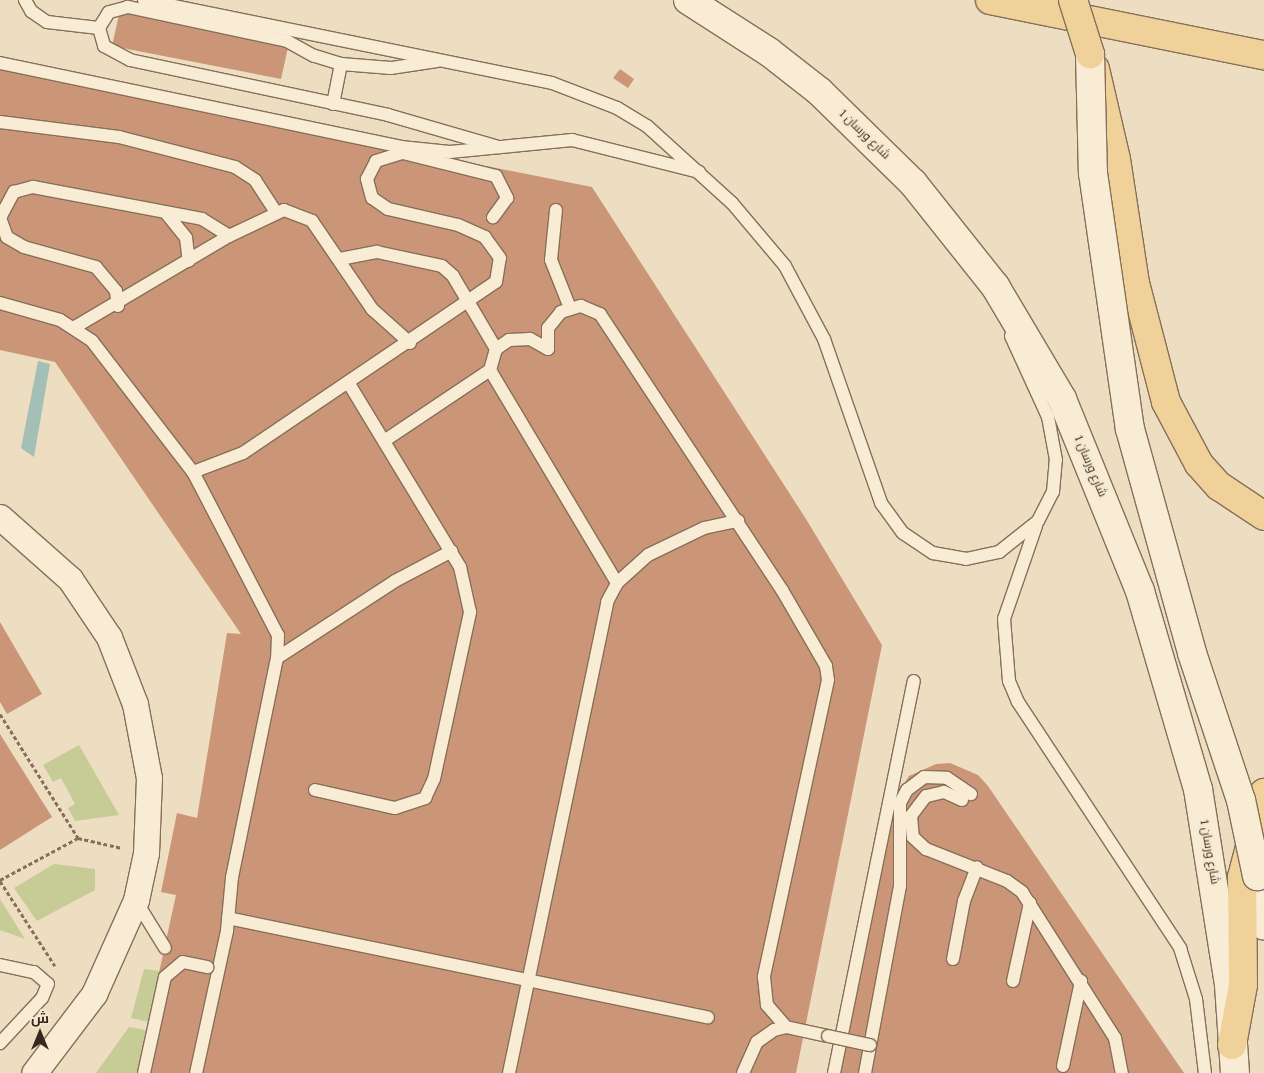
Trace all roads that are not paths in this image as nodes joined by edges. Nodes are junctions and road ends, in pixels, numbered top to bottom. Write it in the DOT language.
graph roads {
  1 [pos="25,0"];
  2 [pos="144,0"];
  3 [pos="688,0"];
  4 [pos="990,0"];
  5 [pos="1073,0"];
  6 [pos="99,28"];
  7 [pos="1090,54"];
  8 [pos="1264,55"];
  9 [pos="444,59"];
  10 [pos="0,63"];
  11 [pos="341,64"];
  12 [pos="333,104"];
  13 [pos="0,122"];
  14 [pos="498,147"];
  15 [pos="699,172"];
  16 [pos="556,210"];
  17 [pos="275,212"];
  18 [pos="166,213"];
  19 [pos="493,218"];
  20 [pos="229,236"];
  21 [pos="340,259"];
  22 [pos="189,261"];
  23 [pos="995,286"];
  24 [pos="0,303"];
  25 [pos="470,303"];
  26 [pos="118,306"];
  27 [pos="570,308"];
  28 [pos="75,327"];
  29 [pos="410,343"];
  30 [pos="496,349"];
  31 [pos="490,370"];
  32 [pos="348,382"];
  33 [pos="384,441"];
  34 [pos="192,472"];
  35 [pos="1264,516"];
  36 [pos="0,517"];
  37 [pos="1038,521"];
  38 [pos="738,522"];
  39 [pos="452,551"];
  40 [pos="618,583"];
  41 [pos="277,658"];
  42 [pos="914,681"];
  43 [pos="315,790"];
  44 [pos="1264,793"];
  45 [pos="976,867"];
  46 [pos="136,900"];
  47 [pos="1030,903"];
  48 [pos="228,918"];
  49 [pos="1264,926"];
  50 [pos="165,948"];
  51 [pos="953,959"];
  52 [pos="0,965"];
  53 [pos="207,967"];
  54 [pos="527,980"];
  55 [pos="1081,980"];
  56 [pos="1013,981"];
  57 [pos="708,1017"];
  58 [pos="786,1027"];
  59 [pos="0,1043"];
  60 [pos="1232,1045"];
  61 [pos="870,1046"];
  62 [pos="1063,1066"];
  63 [pos="37,1072"];
  64 [pos="144,1073"];
  65 [pos="196,1073"];
  66 [pos="509,1073"];
  67 [pos="743,1073"];
  68 [pos="834,1073"];
  69 [pos="865,1073"];
  70 [pos="1122,1073"];
  71 [pos="1205,1073"];
  72 [pos="1235,1073"];
  1 -- 6 [label="lane"];
  2 -- 9 [label="lane"];
  3 -- 23 [label="street, شارع ورسان 1"];
  4 -- 8 [label="main road"];
  5 -- 7 [label="main road, bridge"];
  6 -- 11 [label="lane"];
  6 -- 12 [label="lane"];
  7 -- 35 [label="main road, bridge"];
  7 -- 49 [label="street, bridge"];
  9 -- 11 [label="lane"];
  9 -- 15 [label="lane"];
  10 -- 14 [label="lane"];
  11 -- 12 [label="lane"];
  12 -- 14 [label="lane"];
  13 -- 17 [label="lane"];
  14 -- 15 [label="lane"];
  15 -- 37 [label="lane"];
  16 -- 27 [label="lane"];
  17 -- 20 [label="lane"];
  17 -- 21 [label="lane"];
  18 -- 20 [label="lane"];
  18 -- 22 [label="lane"];
  18 -- 26 [label="lane"];
  19 -- 25 [label="lane"];
  20 -- 22 [label="lane"];
  21 -- 25 [label="lane"];
  21 -- 29 [label="lane"];
  22 -- 26 [label="lane"];
  23 -- 37 [label="lane"];
  23 -- 60 [label="street, شارع ورسان 1"];
  24 -- 28 [label="lane"];
  25 -- 29 [label="lane"];
  25 -- 30 [label="lane"];
  26 -- 28 [label="lane"];
  27 -- 30 [label="lane"];
  27 -- 38 [label="lane"];
  28 -- 34 [label="lane"];
  29 -- 32 [label="lane"];
  30 -- 31 [label="lane"];
  31 -- 33 [label="lane"];
  31 -- 40 [label="lane"];
  32 -- 33 [label="lane"];
  32 -- 34 [label="lane"];
  33 -- 39 [label="lane"];
  34 -- 41 [label="lane"];
  36 -- 46 [label="street"];
  37 -- 71 [label="lane"];
  38 -- 40 [label="lane"];
  38 -- 58 [label="lane"];
  39 -- 41 [label="lane"];
  39 -- 43 [label="lane"];
  40 -- 54 [label="lane"];
  41 -- 48 [label="lane"];
  42 -- 68 [label="lane"];
  44 -- 60 [label="main road"];
  45 -- 47 [label="lane"];
  45 -- 51 [label="lane"];
  45 -- 61 [label="lane"];
  46 -- 50 [label="lane"];
  46 -- 63 [label="street"];
  47 -- 55 [label="lane"];
  47 -- 56 [label="lane"];
  48 -- 54 [label="lane"];
  48 -- 65 [label="lane"];
  52 -- 59 [label="lane"];
  53 -- 64 [label="lane, bridge"];
  54 -- 57 [label="lane"];
  54 -- 66 [label="lane"];
  55 -- 62 [label="lane"];
  55 -- 70 [label="lane"];
  58 -- 61 [label="lane, bridge"];
  58 -- 67 [label="lane"];
  60 -- 72 [label="street, شارع ورسان 1"];
  61 -- 69 [label="lane"];
}
